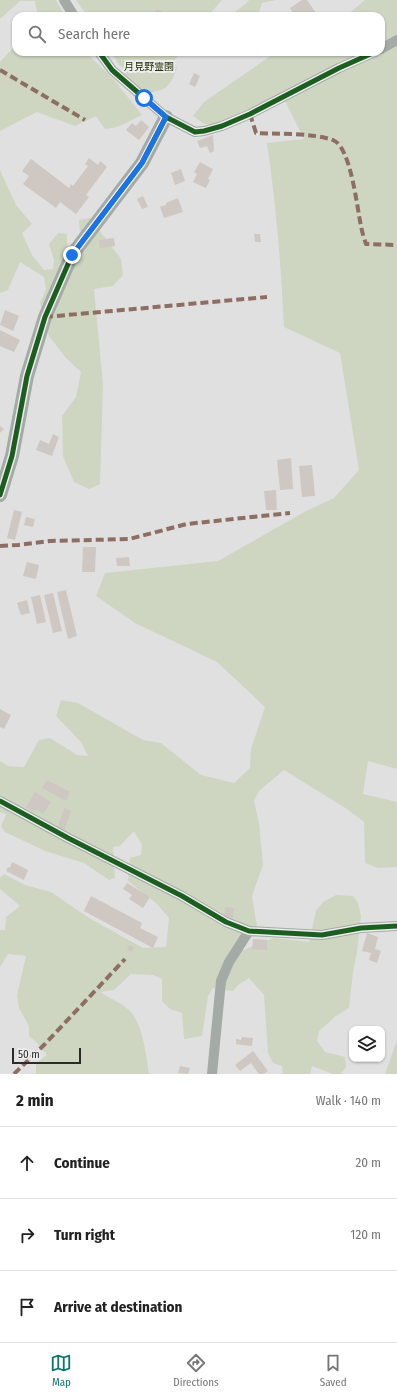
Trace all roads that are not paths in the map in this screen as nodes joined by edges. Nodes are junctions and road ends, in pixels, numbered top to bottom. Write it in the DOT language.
graph roads {
  1 [pos="64,0"];
  2 [pos="72,12"];
  3 [pos="397,40"];
  4 [pos="385,47"];
  5 [pos="102,56"];
  6 [pos="366,56"];
  7 [pos="166,117"];
  8 [pos="0,495"];
  9 [pos="0,801"];
  10 [pos="397,926"];
  11 [pos="249,931"];
  12 [pos="212,1074"];
  1 -- 2 [label="street"];
  3 -- 4 [label="street"];
  5 -- 7 [label="street"];
  6 -- 7 [label="street"];
  7 -- 8 [label="street"];
  9 -- 11 [label="street"];
  10 -- 11 [label="street"];
  11 -- 12 [label="street"];
}
